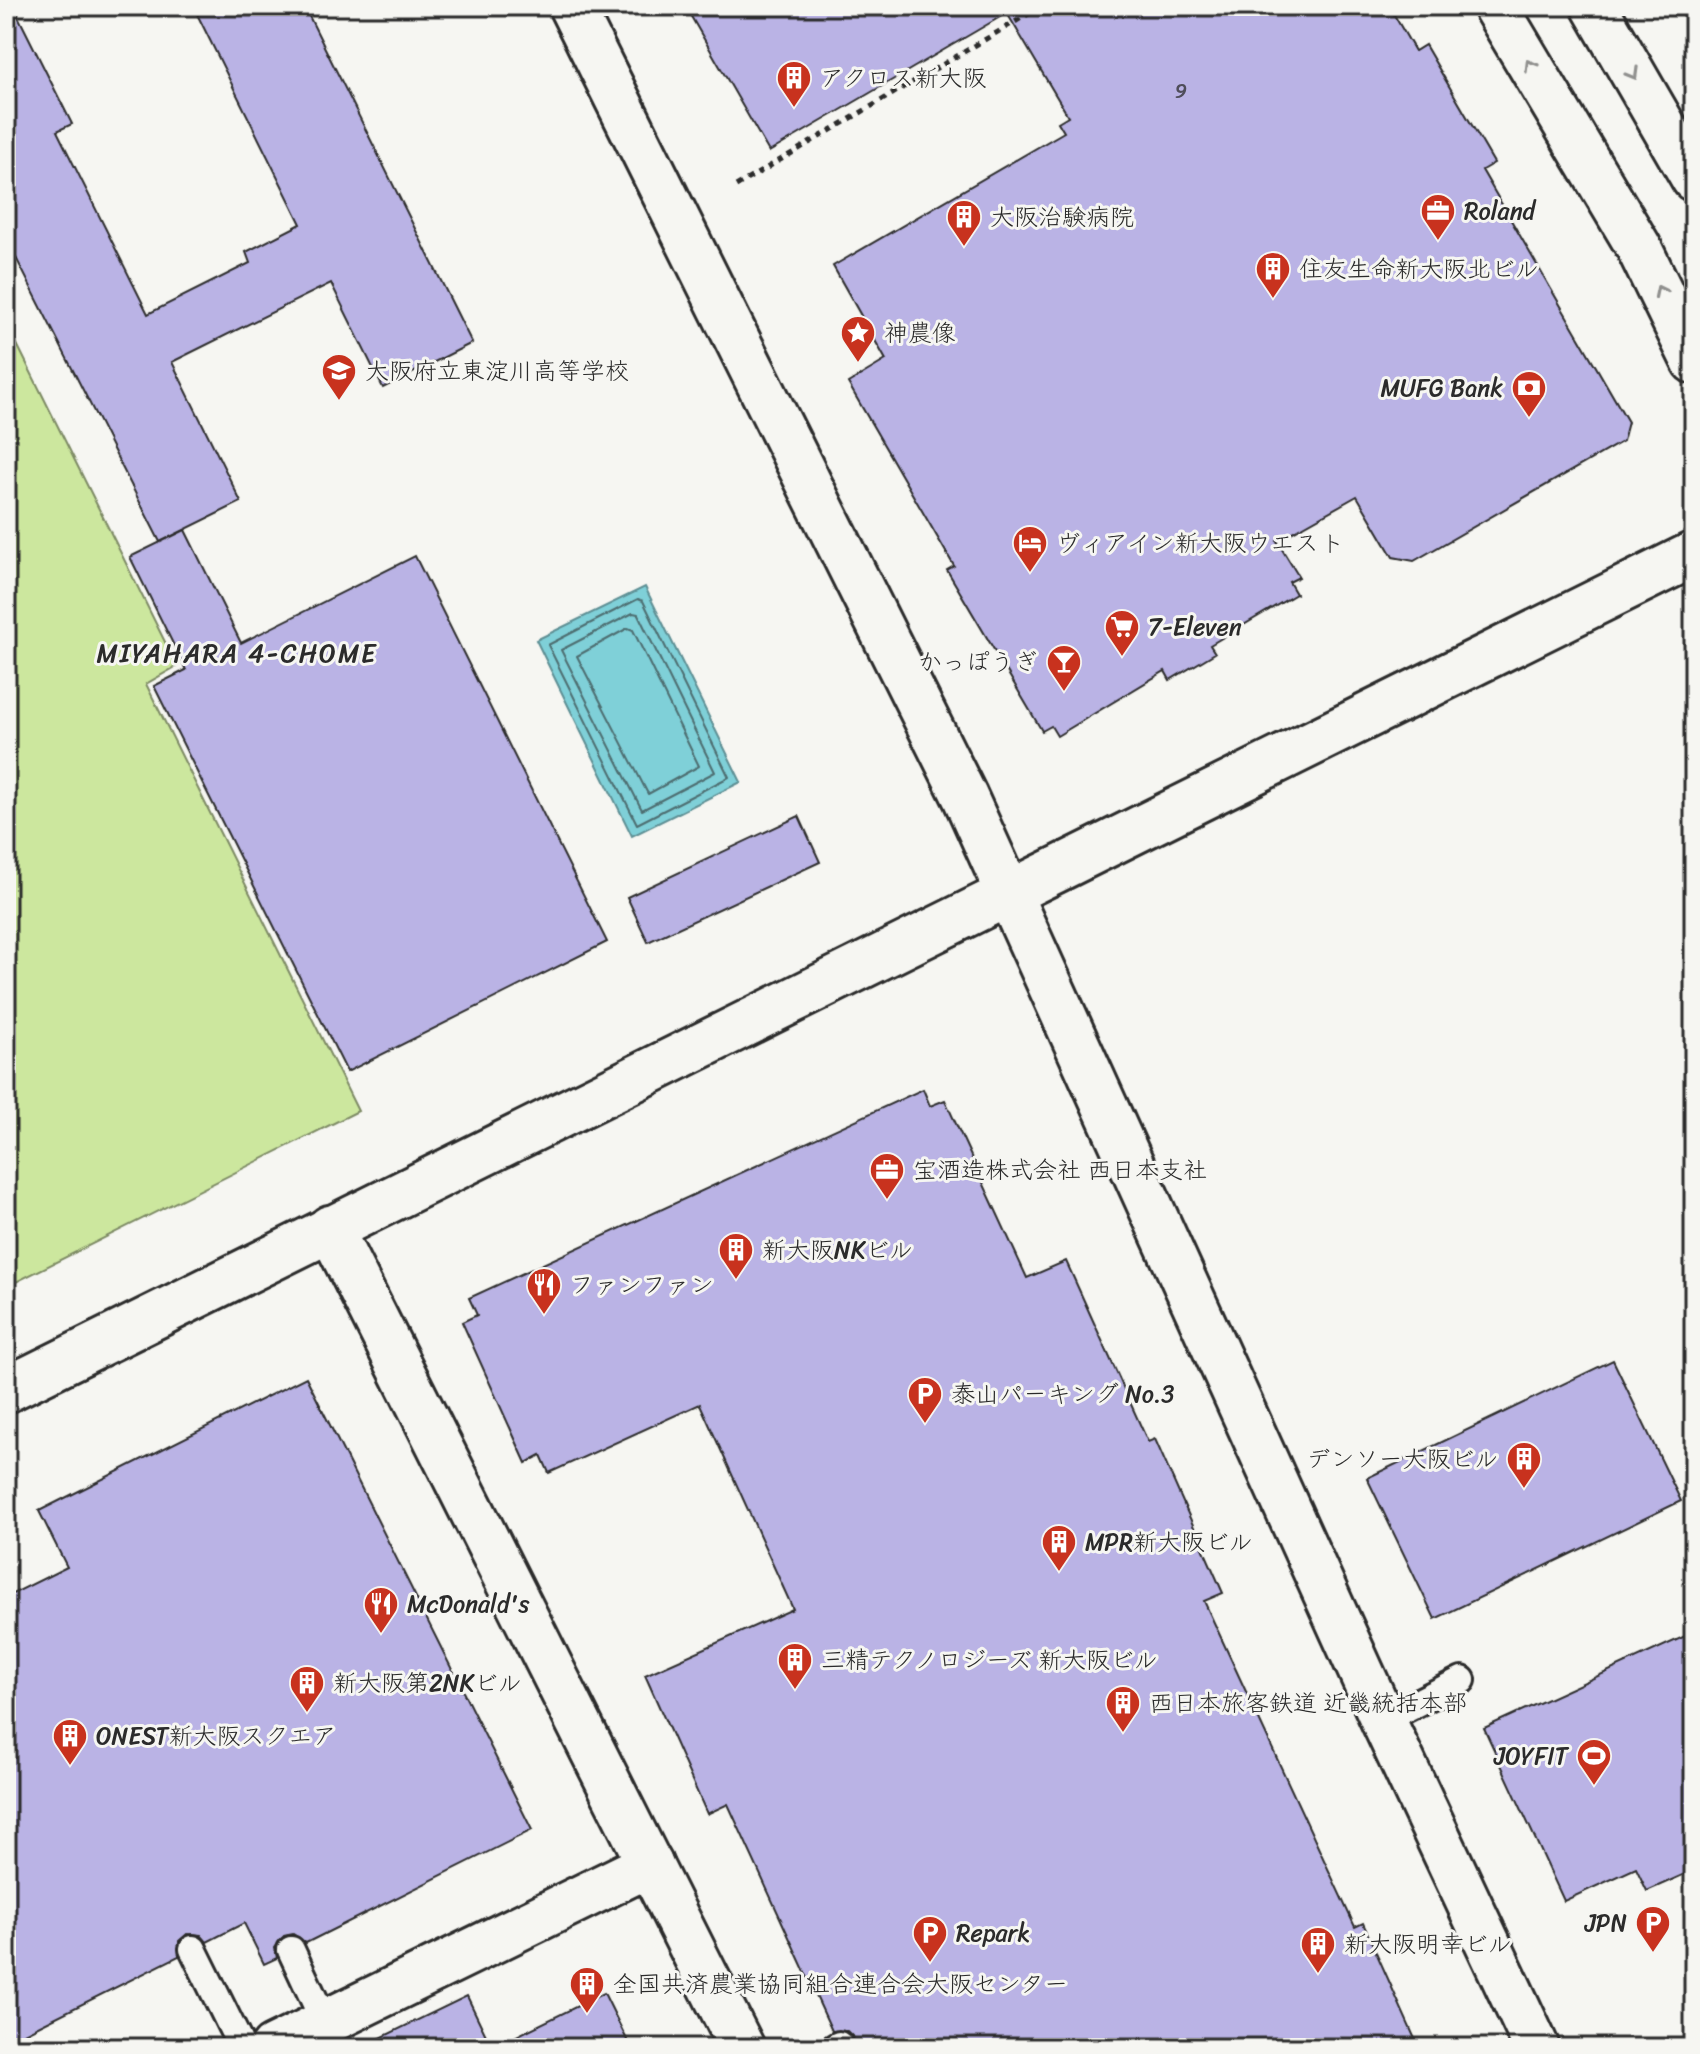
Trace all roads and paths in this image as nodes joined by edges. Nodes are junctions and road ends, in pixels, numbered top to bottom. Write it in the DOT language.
graph roads {
  1 [pos="571,6"];
  2 [pos="1042,6"];
  3 [pos="1495,6"];
  4 [pos="1594,6"];
  5 [pos="1694,179"];
  6 [pos="736,186"];
  7 [pos="1694,361"];
  8 [pos="1694,554"];
  9 [pos="1010,893"];
  10 [pos="330,1228"];
  11 [pos="6,1390"];
  12 [pos="1462,1680"];
  13 [pos="1383,1720"];
  14 [pos="650,1864"];
  15 [pos="193,1949"];
  16 [pos="291,1950"];
  17 [pos="325,2023"];
  18 [pos="242,2048"];
  19 [pos="273,2048"];
  20 [pos="742,2048"];
  21 [pos="1537,2048"];
  1 -- 9 [label="street"];
  2 -- 6 [label="path"];
  7 -- 3 [label="street, one-way"];
  4 -- 5 [label="street, one-way"];
  8 -- 9 [label="street"];
  9 -- 10 [label="street"];
  9 -- 13 [label="street"];
  10 -- 11 [label="street"];
  10 -- 14 [label="street"];
  12 -- 13 [label="lane"];
  13 -- 21 [label="street"];
  14 -- 17 [label="street"];
  14 -- 20 [label="street"];
  15 -- 18 [label="lane"];
  16 -- 17 [label="lane"];
  17 -- 19 [label="street"];
}
